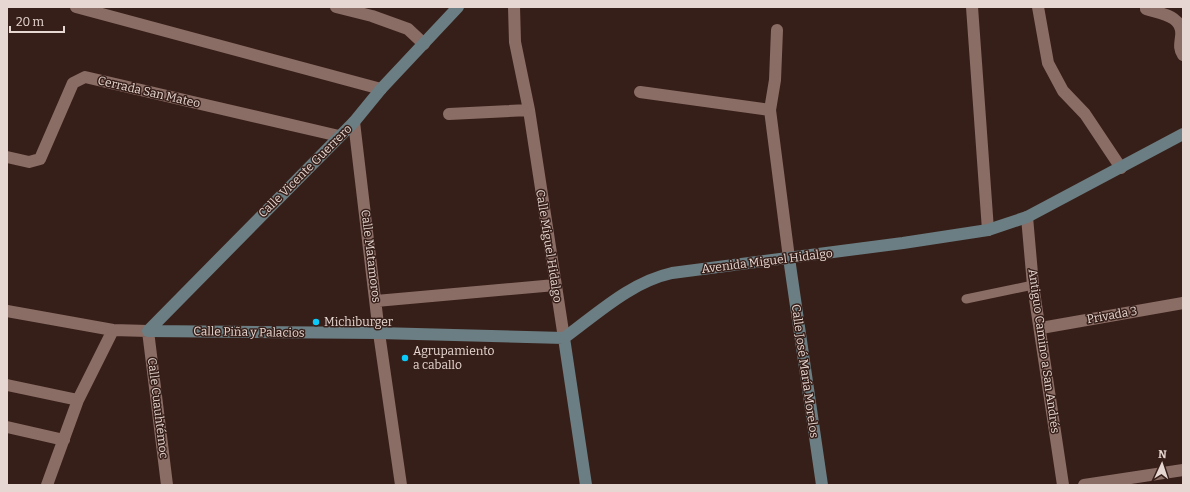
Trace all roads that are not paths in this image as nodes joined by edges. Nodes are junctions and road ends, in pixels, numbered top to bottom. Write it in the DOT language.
graph roads {
  1 [pos="76,7"];
  2 [pos="336,7"];
  3 [pos="458,7"];
  4 [pos="514,7"];
  5 [pos="972,7"];
  6 [pos="1038,7"];
  7 [pos="1146,9"];
  8 [pos="777,30"];
  9 [pos="424,44"];
  10 [pos="1183,56"];
  11 [pos="381,89"];
  12 [pos="640,92"];
  13 [pos="529,110"];
  14 [pos="770,110"];
  15 [pos="449,114"];
  16 [pos="354,122"];
  17 [pos="1183,134"];
  18 [pos="339,136"];
  19 [pos="7,157"];
  20 [pos="1121,168"];
  21 [pos="1027,218"];
  22 [pos="988,230"];
  23 [pos="789,258"];
  24 [pos="555,285"];
  25 [pos="1033,285"];
  26 [pos="966,299"];
  27 [pos="376,301"];
  28 [pos="1183,303"];
  29 [pos="7,311"];
  30 [pos="1041,328"];
  31 [pos="113,330"];
  32 [pos="148,330"];
  33 [pos="379,333"];
  34 [pos="564,338"];
  35 [pos="7,385"];
  36 [pos="78,400"];
  37 [pos="7,427"];
  38 [pos="64,440"];
  39 [pos="1183,470"];
  40 [pos="47,485"];
  41 [pos="167,485"];
  42 [pos="401,485"];
  43 [pos="586,485"];
  44 [pos="822,485"];
  45 [pos="1064,485"];
  46 [pos="1084,485"];
  1 -- 11 [label="street"];
  2 -- 9 [label="street"];
  3 -- 9 [label="main road, Calle Vicente Guerrero"];
  4 -- 13 [label="street, Calle Miguel Hidalgo"];
  5 -- 22 [label="street"];
  6 -- 20 [label="street"];
  7 -- 10 [label="street"];
  8 -- 14 [label="street"];
  9 -- 11 [label="main road, Calle Vicente Guerrero"];
  11 -- 16 [label="main road, Calle Vicente Guerrero"];
  12 -- 14 [label="street"];
  13 -- 15 [label="street"];
  13 -- 24 [label="street, Calle Miguel Hidalgo"];
  14 -- 23 [label="street"];
  16 -- 18 [label="main road, Calle Vicente Guerrero"];
  16 -- 27 [label="street, Calle Matamoros"];
  17 -- 20 [label="main road, Avenida Miguel Hidalgo"];
  18 -- 19 [label="street, Cerrada San Mateo"];
  18 -- 32 [label="main road, Calle Vicente Guerrero"];
  20 -- 21 [label="main road, Avenida Miguel Hidalgo"];
  21 -- 22 [label="main road, Avenida Miguel Hidalgo"];
  21 -- 25 [label="street, Antiguo Camino a San Andrés"];
  22 -- 23 [label="main road, Avenida Miguel Hidalgo"];
  23 -- 34 [label="main road, Avenida Miguel Hidalgo"];
  23 -- 44 [label="main road, Calle José María Morelos"];
  24 -- 27 [label="street"];
  24 -- 34 [label="street, Calle Miguel Hidalgo"];
  25 -- 26 [label="lane"];
  25 -- 30 [label="street, Antiguo Camino a San Andrés"];
  27 -- 33 [label="street, Calle Matamoros"];
  28 -- 30 [label="street, Privada 3"];
  29 -- 31 [label="street, Calle Piña y Palacios"];
  30 -- 45 [label="street, Antiguo Camino a San Andrés"];
  31 -- 32 [label="street, Calle Piña y Palacios"];
  31 -- 36 [label="street"];
  32 -- 33 [label="main road, Calle Piña y Palacios"];
  32 -- 41 [label="street, Calle Cuauhtémoc"];
  33 -- 34 [label="main road, Calle Piña y Palacios"];
  33 -- 42 [label="street, Calle Matamoros"];
  34 -- 43 [label="main road, Calle Miguel Hidalgo"];
  35 -- 36 [label="street"];
  36 -- 38 [label="street"];
  37 -- 38 [label="street"];
  38 -- 40 [label="street"];
  39 -- 46 [label="street"];
}
